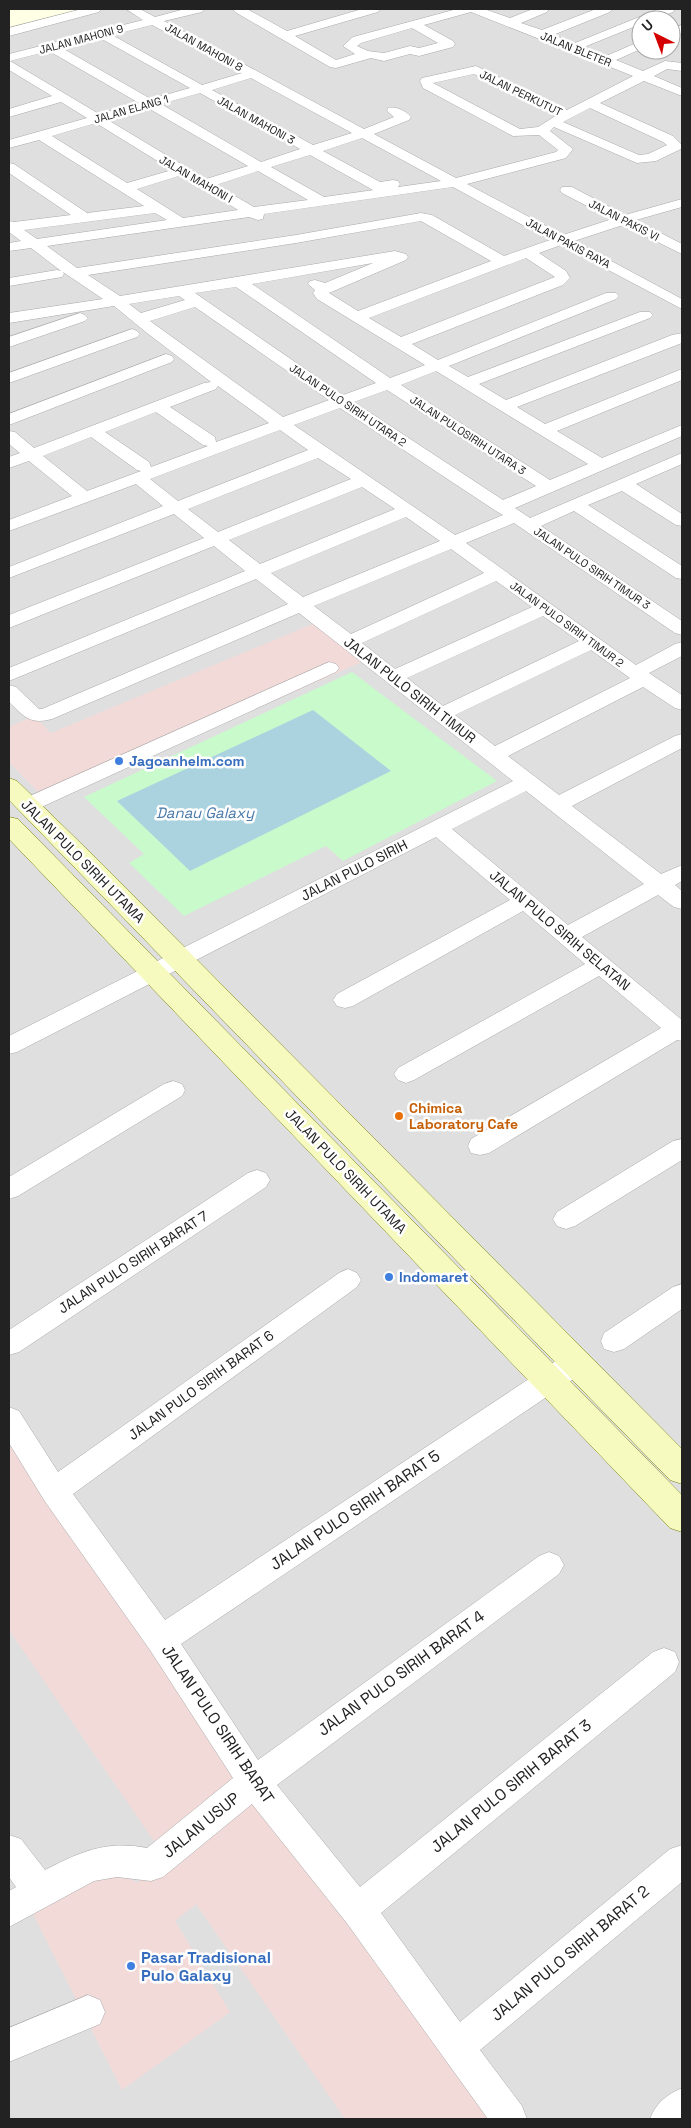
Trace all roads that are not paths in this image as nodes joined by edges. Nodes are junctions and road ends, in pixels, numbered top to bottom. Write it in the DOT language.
graph roads {
  1 [pos="95,9"];
  2 [pos="132,9"];
  3 [pos="198,9"];
  4 [pos="239,9"];
  5 [pos="374,9"];
  6 [pos="469,9"];
  7 [pos="474,9"];
  8 [pos="540,9"];
  9 [pos="606,9"];
  10 [pos="628,12"];
  11 [pos="631,13"];
  12 [pos="154,20"];
  13 [pos="508,23"];
  14 [pos="415,25"];
  15 [pos="631,25"];
  16 [pos="9,32"];
  17 [pos="102,34"];
  18 [pos="286,35"];
  19 [pos="541,35"];
  20 [pos="580,44"];
  21 [pos="51,47"];
  22 [pos="631,49"];
  23 [pos="366,55"];
  24 [pos="612,57"];
  25 [pos="9,58"];
  26 [pos="677,62"];
  27 [pos="9,65"];
  28 [pos="253,74"];
  29 [pos="643,76"];
  30 [pos="32,79"];
  31 [pos="17,84"];
  32 [pos="200,89"];
  33 [pos="682,92"];
  34 [pos="63,97"];
  35 [pos="590,103"];
  36 [pos="148,104"];
  37 [pos="393,110"];
  38 [pos="9,113"];
  39 [pos="567,115"];
  40 [pos="96,119"];
  41 [pos="548,127"];
  42 [pos="365,133"];
  43 [pos="40,135"];
  44 [pos="9,144"];
  45 [pos="311,150"];
  46 [pos="9,167"];
  47 [pos="258,167"];
  48 [pos="182,171"];
  49 [pos="438,174"];
  50 [pos="453,183"];
  51 [pos="204,184"];
  52 [pos="126,188"];
  53 [pos="567,190"];
  54 [pos="640,198"];
  55 [pos="322,202"];
  56 [pos="682,203"];
  57 [pos="158,208"];
  58 [pos="662,208"];
  59 [pos="252,212"];
  60 [pos="84,217"];
  61 [pos="623,220"];
  62 [pos="180,222"];
  63 [pos="10,226"];
  64 [pos="296,239"];
  65 [pos="564,240"];
  66 [pos="34,244"];
  67 [pos="9,247"];
  68 [pos="682,250"];
  69 [pos="528,253"];
  70 [pos="502,262"];
  71 [pos="74,273"];
  72 [pos="295,273"];
  73 [pos="57,274"];
  74 [pos="237,281"];
  75 [pos="9,282"];
  76 [pos="324,289"];
  77 [pos="180,290"];
  78 [pos="611,296"];
  79 [pos="117,301"];
  80 [pos="194,302"];
  81 [pos="95,304"];
  82 [pos="682,305"];
  83 [pos="645,315"];
  84 [pos="357,317"];
  85 [pos="9,318"];
  86 [pos="135,326"];
  87 [pos="682,338"];
  88 [pos="9,342"];
  89 [pos="399,343"];
  90 [pos="166,360"];
  91 [pos="437,366"];
  92 [pos="682,374"];
  93 [pos="9,378"];
  94 [pos="388,383"];
  95 [pos="467,383"];
  96 [pos="210,386"];
  97 [pos="341,401"];
  98 [pos="505,406"];
  99 [pos="159,407"];
  100 [pos="9,420"];
  101 [pos="281,424"];
  102 [pos="544,430"];
  103 [pos="682,430"];
  104 [pos="94,432"];
  105 [pos="9,436"];
  106 [pos="209,441"];
  107 [pos="320,451"];
  108 [pos="31,455"];
  109 [pos="9,464"];
  110 [pos="600,464"];
  111 [pos="678,464"];
  112 [pos="140,472"];
  113 [pos="364,480"];
  114 [pos="622,484"];
  115 [pos="548,486"];
  116 [pos="85,498"];
  117 [pos="575,504"];
  118 [pos="9,506"];
  119 [pos="176,508"];
  120 [pos="408,510"];
  121 [pos="515,516"];
  122 [pos="26,520"];
  123 [pos="682,521"];
  124 [pos="9,526"];
  125 [pos="218,540"];
  126 [pos="453,542"];
  127 [pos="258,572"];
  128 [pos="9,573"];
  129 [pos="497,574"];
  130 [pos="682,574"];
  131 [pos="301,605"];
  132 [pos="545,608"];
  133 [pos="9,622"];
  134 [pos="682,630"];
  135 [pos="349,642"];
  136 [pos="593,642"];
  137 [pos="682,648"];
  138 [pos="329,668"];
  139 [pos="9,675"];
  140 [pos="640,676"];
  141 [pos="393,677"];
  142 [pos="9,691"];
  143 [pos="682,704"];
  144 [pos="441,714"];
  145 [pos="682,740"];
  146 [pos="493,755"];
  147 [pos="528,782"];
  148 [pos="557,805"];
  149 [pos="15,806"];
  150 [pos="438,828"];
  151 [pos="682,872"];
  152 [pos="660,885"];
  153 [pos="525,901"];
  154 [pos="682,902"];
  155 [pos="567,936"];
  156 [pos="180,959"];
  157 [pos="601,965"];
  158 [pos="153,972"];
  159 [pos="345,1000"];
  160 [pos="680,1031"];
  161 [pos="9,1046"];
  162 [pos="406,1074"];
  163 [pos="173,1090"];
  164 [pos="480,1146"];
  165 [pos="682,1148"];
  166 [pos="257,1180"];
  167 [pos="9,1189"];
  168 [pos="566,1219"];
  169 [pos="348,1280"];
  170 [pos="682,1295"];
  171 [pos="614,1341"];
  172 [pos="9,1344"];
  173 [pos="575,1363"];
  174 [pos="549,1380"];
  175 [pos="9,1420"];
  176 [pos="682,1470"];
  177 [pos="54,1491"];
  178 [pos="682,1517"];
  179 [pos="549,1565"];
  180 [pos="161,1640"];
  181 [pos="664,1662"];
  182 [pos="254,1782"];
  183 [pos="9,1851"];
  184 [pos="682,1861"];
  185 [pos="40,1892"];
  186 [pos="9,1910"];
  187 [pos="358,1910"];
  188 [pos="88,2012"];
  189 [pos="9,2045"];
  190 [pos="458,2046"];
  191 [pos="682,2106"];
  192 [pos="509,2119"];
  193 [pos="668,2119"];
  1 -- 16 [label="street"];
  2 -- 12 [label="street, JALAN MAHONI 8"];
  3 -- 12 [label="street, JALAN MAHONI 9"];
  4 -- 18 [label="street"];
  5 -- 18 [label="street"];
  6 -- 14 [label="street"];
  7 -- 13 [label="street, JALAN BLETER"];
  8 -- 13 [label="street"];
  9 -- 19 [label="street"];
  10 -- 11 [label="street"];
  12 -- 17 [label="street, JALAN MAHONI 9"];
  12 -- 28 [label="street, JALAN MAHONI 8"];
  13 -- 19 [label="street, JALAN BLETER"];
  14 -- 23 [label="street"];
  14 -- 23 [label="street"];
  15 -- 20 [label="street"];
  17 -- 21 [label="street, JALAN MAHONI 9"];
  17 -- 32 [label="street, JALAN MAHONI 3"];
  18 -- 23 [label="street"];
  19 -- 29 [label="street, JALAN BLETER"];
  21 -- 25 [label="street, JALAN MAHONI 9"];
  21 -- 36 [label="street"];
  22 -- 24 [label="street"];
  26 -- 29 [label="street"];
  27 -- 30 [label="street, JALAN MAHONI I"];
  28 -- 32 [label="street, JALAN ELANG 1"];
  28 -- 42 [label="street, JALAN MAHONI 8"];
  29 -- 33 [label="street, JALAN BLETER"];
  29 -- 35 [label="street"];
  30 -- 31 [label="street"];
  30 -- 34 [label="street, JALAN MAHONI I"];
  32 -- 36 [label="street, JALAN ELANG 1"];
  32 -- 45 [label="street, JALAN MAHONI 3"];
  34 -- 38 [label="street"];
  34 -- 40 [label="street, JALAN MAHONI I"];
  35 -- 39 [label="street"];
  35 -- 41 [label="street"];
  36 -- 40 [label="street, JALAN ELANG 1"];
  36 -- 47 [label="street"];
  37 -- 42 [label="street"];
  39 -- 41 [label="street"];
  39 -- 41 [label="street, JALAN PERKUTUT"];
  40 -- 43 [label="street, JALAN ELANG 1"];
  40 -- 48 [label="street, JALAN MAHONI I"];
  41 -- 50 [label="street"];
  42 -- 45 [label="street"];
  42 -- 49 [label="street, JALAN PAKIS RAYA"];
  43 -- 44 [label="street, JALAN ELANG 1"];
  43 -- 52 [label="street"];
  45 -- 47 [label="street"];
  45 -- 49 [label="street, JALAN MAHONI 3"];
  46 -- 60 [label="street"];
  47 -- 51 [label="street"];
  47 -- 55 [label="street"];
  48 -- 51 [label="street, JALAN MAHONI I"];
  48 -- 52 [label="street"];
  49 -- 50 [label="street, JALAN PAKIS RAYA"];
  50 -- 55 [label="street"];
  50 -- 65 [label="street, JALAN PAKIS RAYA"];
  51 -- 59 [label="street, JALAN MAHONI I"];
  52 -- 57 [label="street"];
  53 -- 61 [label="street, JALAN PAKIS VI"];
  54 -- 58 [label="street"];
  55 -- 59 [label="street"];
  56 -- 58 [label="street"];
  57 -- 60 [label="street"];
  57 -- 62 [label="street"];
  58 -- 61 [label="street"];
  59 -- 62 [label="street"];
  59 -- 64 [label="street, JALAN MAHONI I"];
  60 -- 63 [label="street"];
  61 -- 65 [label="street"];
  61 -- 68 [label="street, JALAN PAKIS VI"];
  62 -- 66 [label="street"];
  63 -- 66 [label="street, JALAN PULO SIRIH TIMUR 2"];
  64 -- 70 [label="street"];
  64 -- 71 [label="street"];
  65 -- 69 [label="street"];
  65 -- 82 [label="street, JALAN PAKIS RAYA"];
  66 -- 67 [label="street"];
  66 -- 71 [label="street, JALAN PULO SIRIH TIMUR 2"];
  69 -- 70 [label="street"];
  69 -- 89 [label="street"];
  70 -- 84 [label="street"];
  71 -- 79 [label="street, JALAN PULO SIRIH TIMUR 2"];
  72 -- 74 [label="street"];
  72 -- 76 [label="street"];
  72 -- 76 [label="street"];
  73 -- 75 [label="street"];
  74 -- 77 [label="street"];
  74 -- 94 [label="street, JALAN PULOSIRIH UTARA 3"];
  76 -- 84 [label="street"];
  77 -- 79 [label="street"];
  77 -- 80 [label="street, JALAN PULO SIRIH UTARA 2"];
  78 -- 91 [label="street"];
  79 -- 81 [label="street"];
  79 -- 86 [label="street, JALAN PULO SIRIH TIMUR 2"];
  80 -- 86 [label="street"];
  80 -- 97 [label="street, JALAN PULO SIRIH UTARA 2"];
  81 -- 85 [label="street"];
  81 -- 88 [label="street"];
  83 -- 95 [label="street"];
  84 -- 89 [label="street"];
  86 -- 93 [label="street"];
  86 -- 101 [label="street, JALAN PULO SIRIH TIMUR 2"];
  87 -- 98 [label="street"];
  89 -- 91 [label="street"];
  90 -- 100 [label="street"];
  91 -- 94 [label="street"];
  91 -- 95 [label="street"];
  92 -- 102 [label="street"];
  94 -- 97 [label="street"];
  94 -- 115 [label="street, JALAN PULOSIRIH UTARA 3"];
  95 -- 98 [label="street"];
  96 -- 99 [label="street"];
  97 -- 101 [label="street"];
  97 -- 121 [label="street, JALAN PULO SIRIH UTARA 2"];
  98 -- 102 [label="street"];
  99 -- 104 [label="street"];
  99 -- 106 [label="street"];
  101 -- 107 [label="street, JALAN PULO SIRIH TIMUR 2"];
  101 -- 112 [label="street"];
  102 -- 110 [label="street"];
  103 -- 110 [label="street"];
  104 -- 108 [label="street"];
  104 -- 112 [label="street, JALAN PULO SIRIH TIMUR"];
  105 -- 108 [label="street"];
  107 -- 113 [label="street, JALAN PULO SIRIH TIMUR 2"];
  107 -- 119 [label="street"];
  108 -- 109 [label="street"];
  108 -- 116 [label="street"];
  110 -- 115 [label="street"];
  111 -- 114 [label="street"];
  112 -- 116 [label="street"];
  112 -- 119 [label="street, JALAN PULO SIRIH TIMUR"];
  113 -- 120 [label="street, JALAN PULO SIRIH TIMUR 2"];
  113 -- 125 [label="street"];
  114 -- 117 [label="street"];
  114 -- 123 [label="street"];
  115 -- 121 [label="street"];
  116 -- 122 [label="street"];
  117 -- 121 [label="street"];
  117 -- 130 [label="street"];
  118 -- 122 [label="street"];
  119 -- 125 [label="street, JALAN PULO SIRIH TIMUR"];
  119 -- 128 [label="street"];
  120 -- 126 [label="street, JALAN PULO SIRIH TIMUR 2"];
  120 -- 127 [label="street"];
  121 -- 126 [label="street"];
  121 -- 134 [label="street, JALAN PULO SIRIH TIMUR 3"];
  122 -- 124 [label="street"];
  125 -- 127 [label="street, JALAN PULO SIRIH TIMUR"];
  125 -- 133 [label="street"];
  126 -- 129 [label="street, JALAN PULO SIRIH TIMUR 2"];
  126 -- 131 [label="street"];
  127 -- 131 [label="street, JALAN PULO SIRIH TIMUR"];
  127 -- 139 [label="street"];
  129 -- 132 [label="street, JALAN PULO SIRIH TIMUR 2"];
  129 -- 135 [label="street"];
  131 -- 135 [label="street, JALAN PULO SIRIH TIMUR"];
  131 -- 142 [label="street"];
  132 -- 136 [label="street, JALAN PULO SIRIH TIMUR 2"];
  132 -- 141 [label="street"];
  135 -- 141 [label="street, JALAN PULO SIRIH TIMUR"];
  136 -- 140 [label="street, JALAN PULO SIRIH TIMUR 2"];
  136 -- 144 [label="street"];
  137 -- 140 [label="street"];
  138 -- 149 [label="street"];
  140 -- 143 [label="street, JALAN PULO SIRIH TIMUR 2"];
  140 -- 146 [label="street"];
  141 -- 144 [label="street, JALAN PULO SIRIH TIMUR"];
  144 -- 146 [label="street, JALAN PULO SIRIH TIMUR"];
  145 -- 148 [label="street"];
  146 -- 147 [label="street, JALAN PULO SIRIH TIMUR"];
  147 -- 148 [label="street, JALAN PULO SIRIH TIMUR"];
  147 -- 150 [label="street, JALAN PULO SIRIH"];
  148 -- 152 [label="street, JALAN PULO SIRIH TIMUR"];
  149 -- 156 [label="main road, JALAN PULO SIRIH UTAMA"];
  149 -- 158 [label="main road, JALAN PULO SIRIH UTAMA"];
  150 -- 153 [label="street, JALAN PULO SIRIH SELATAN"];
  150 -- 156 [label="street, JALAN PULO SIRIH"];
  151 -- 152 [label="street"];
  152 -- 154 [label="street, JALAN PULO SIRIH TIMUR"];
  152 -- 155 [label="street"];
  153 -- 155 [label="street, JALAN PULO SIRIH SELATAN"];
  153 -- 159 [label="street"];
  155 -- 157 [label="street, JALAN PULO SIRIH SELATAN"];
  156 -- 158 [label="street, JALAN PULO SIRIH"];
  156 -- 173 [label="main road, JALAN PULO SIRIH UTAMA"];
  157 -- 160 [label="street, JALAN PULO SIRIH SELATAN"];
  157 -- 162 [label="street"];
  158 -- 161 [label="street, JALAN PULO SIRIH"];
  158 -- 174 [label="main road, JALAN PULO SIRIH UTAMA"];
  160 -- 164 [label="street"];
  163 -- 167 [label="street"];
  165 -- 168 [label="street"];
  166 -- 172 [label="street, JALAN PULO SIRIH BARAT 7"];
  169 -- 177 [label="street, JALAN PULO SIRIH BARAT 6"];
  170 -- 171 [label="street"];
  173 -- 174 [label="street, JALAN PULO SIRIH BARAT 5"];
  173 -- 176 [label="main road, JALAN PULO SIRIH UTAMA"];
  174 -- 178 [label="main road, JALAN PULO SIRIH UTAMA"];
  174 -- 180 [label="street, JALAN PULO SIRIH BARAT 5"];
  175 -- 177 [label="street, JALAN PULO SIRIH BARAT"];
  177 -- 180 [label="street, JALAN PULO SIRIH BARAT"];
  179 -- 182 [label="street, JALAN PULO SIRIH BARAT 4"];
  180 -- 182 [label="street, JALAN PULO SIRIH BARAT"];
  181 -- 187 [label="street, JALAN PULO SIRIH BARAT 3"];
  182 -- 185 [label="street, JALAN USUP"];
  182 -- 187 [label="street, JALAN PULO SIRIH BARAT"];
  183 -- 185 [label="street"];
  184 -- 190 [label="street, JALAN PULO SIRIH BARAT 2"];
  185 -- 186 [label="street, JALAN USUP"];
  187 -- 190 [label="street, JALAN PULO SIRIH BARAT"];
  188 -- 189 [label="street"];
  190 -- 192 [label="street, JALAN PULO SIRIH BARAT"];
  191 -- 193 [label="street"];
}
